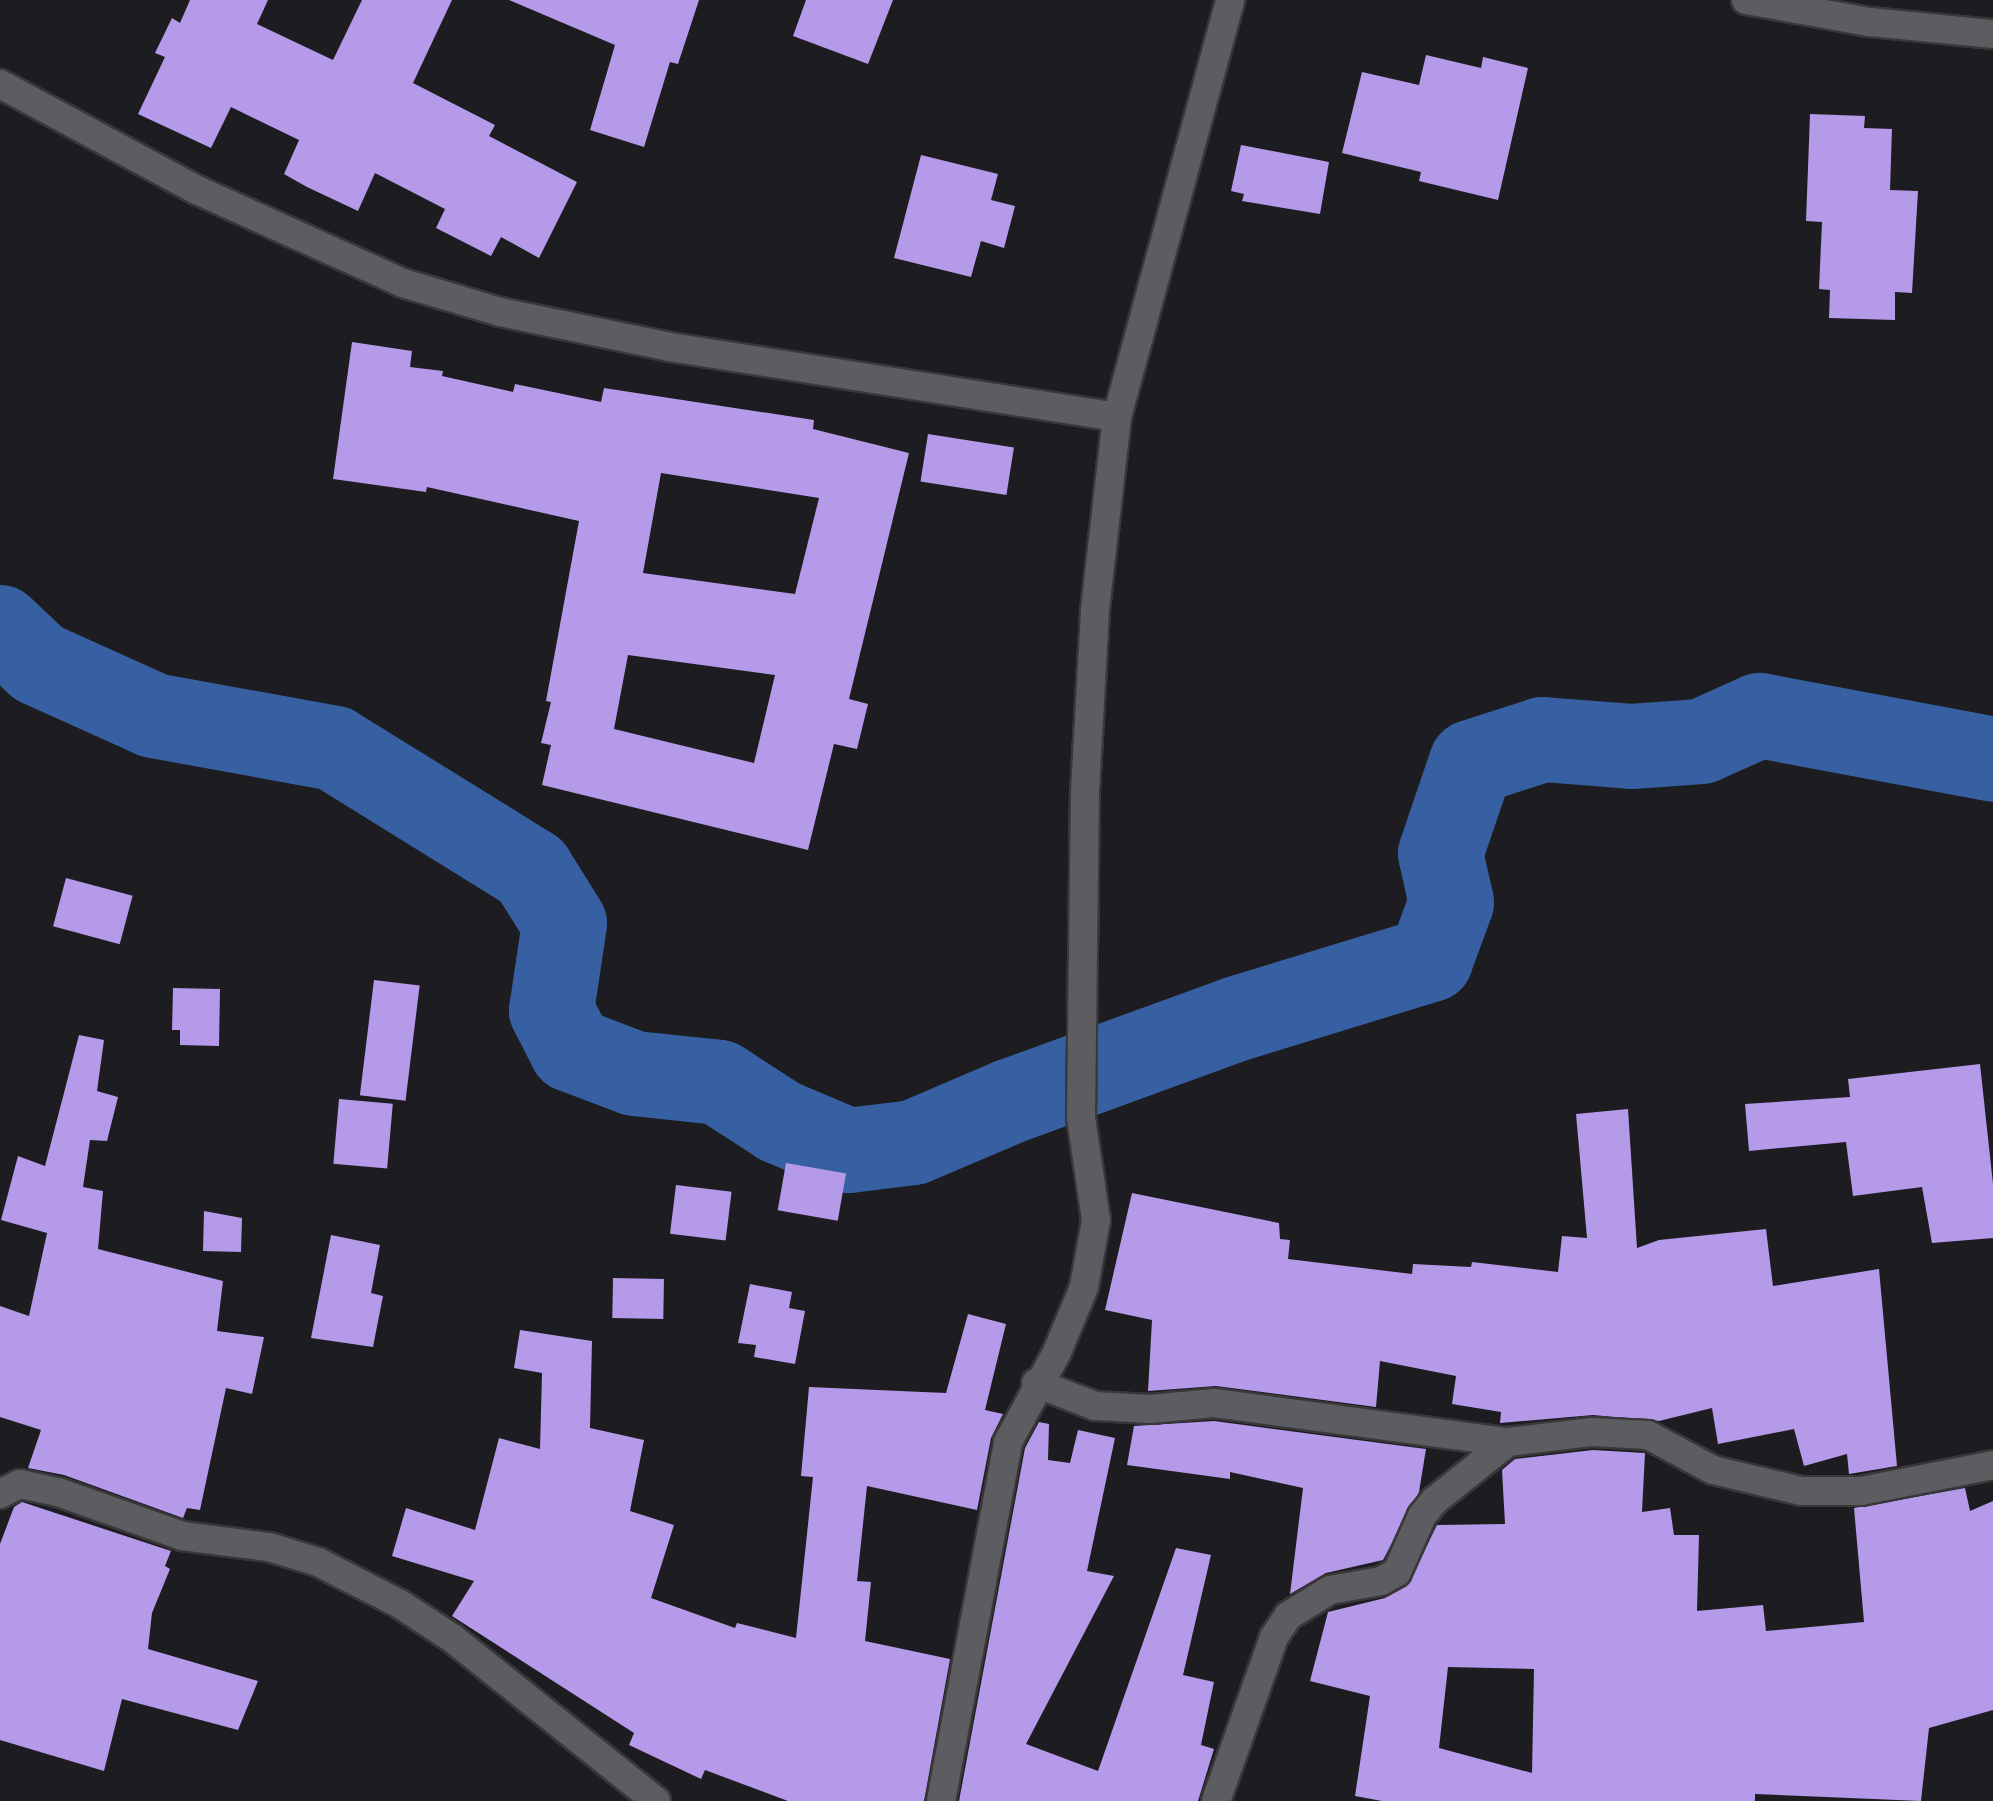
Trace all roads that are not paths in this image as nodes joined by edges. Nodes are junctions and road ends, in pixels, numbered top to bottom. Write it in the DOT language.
graph roads {
  1 [pos="1230,0"];
  2 [pos="1746,0"];
  3 [pos="1993,34"];
  4 [pos="0,84"];
  5 [pos="1118,417"];
  6 [pos="1036,1384"];
  7 [pos="1508,1442"];
  8 [pos="1993,1465"];
  9 [pos="0,1494"];
  10 [pos="656,1801"];
  11 [pos="941,1801"];
  12 [pos="1216,1801"];
  1 -- 5 [label="street"];
  2 -- 3 [label="street"];
  4 -- 5 [label="street"];
  5 -- 6 [label="street"];
  6 -- 7 [label="street"];
  6 -- 11 [label="street"];
  7 -- 8 [label="street"];
  7 -- 12 [label="street"];
  9 -- 10 [label="street"];
}
